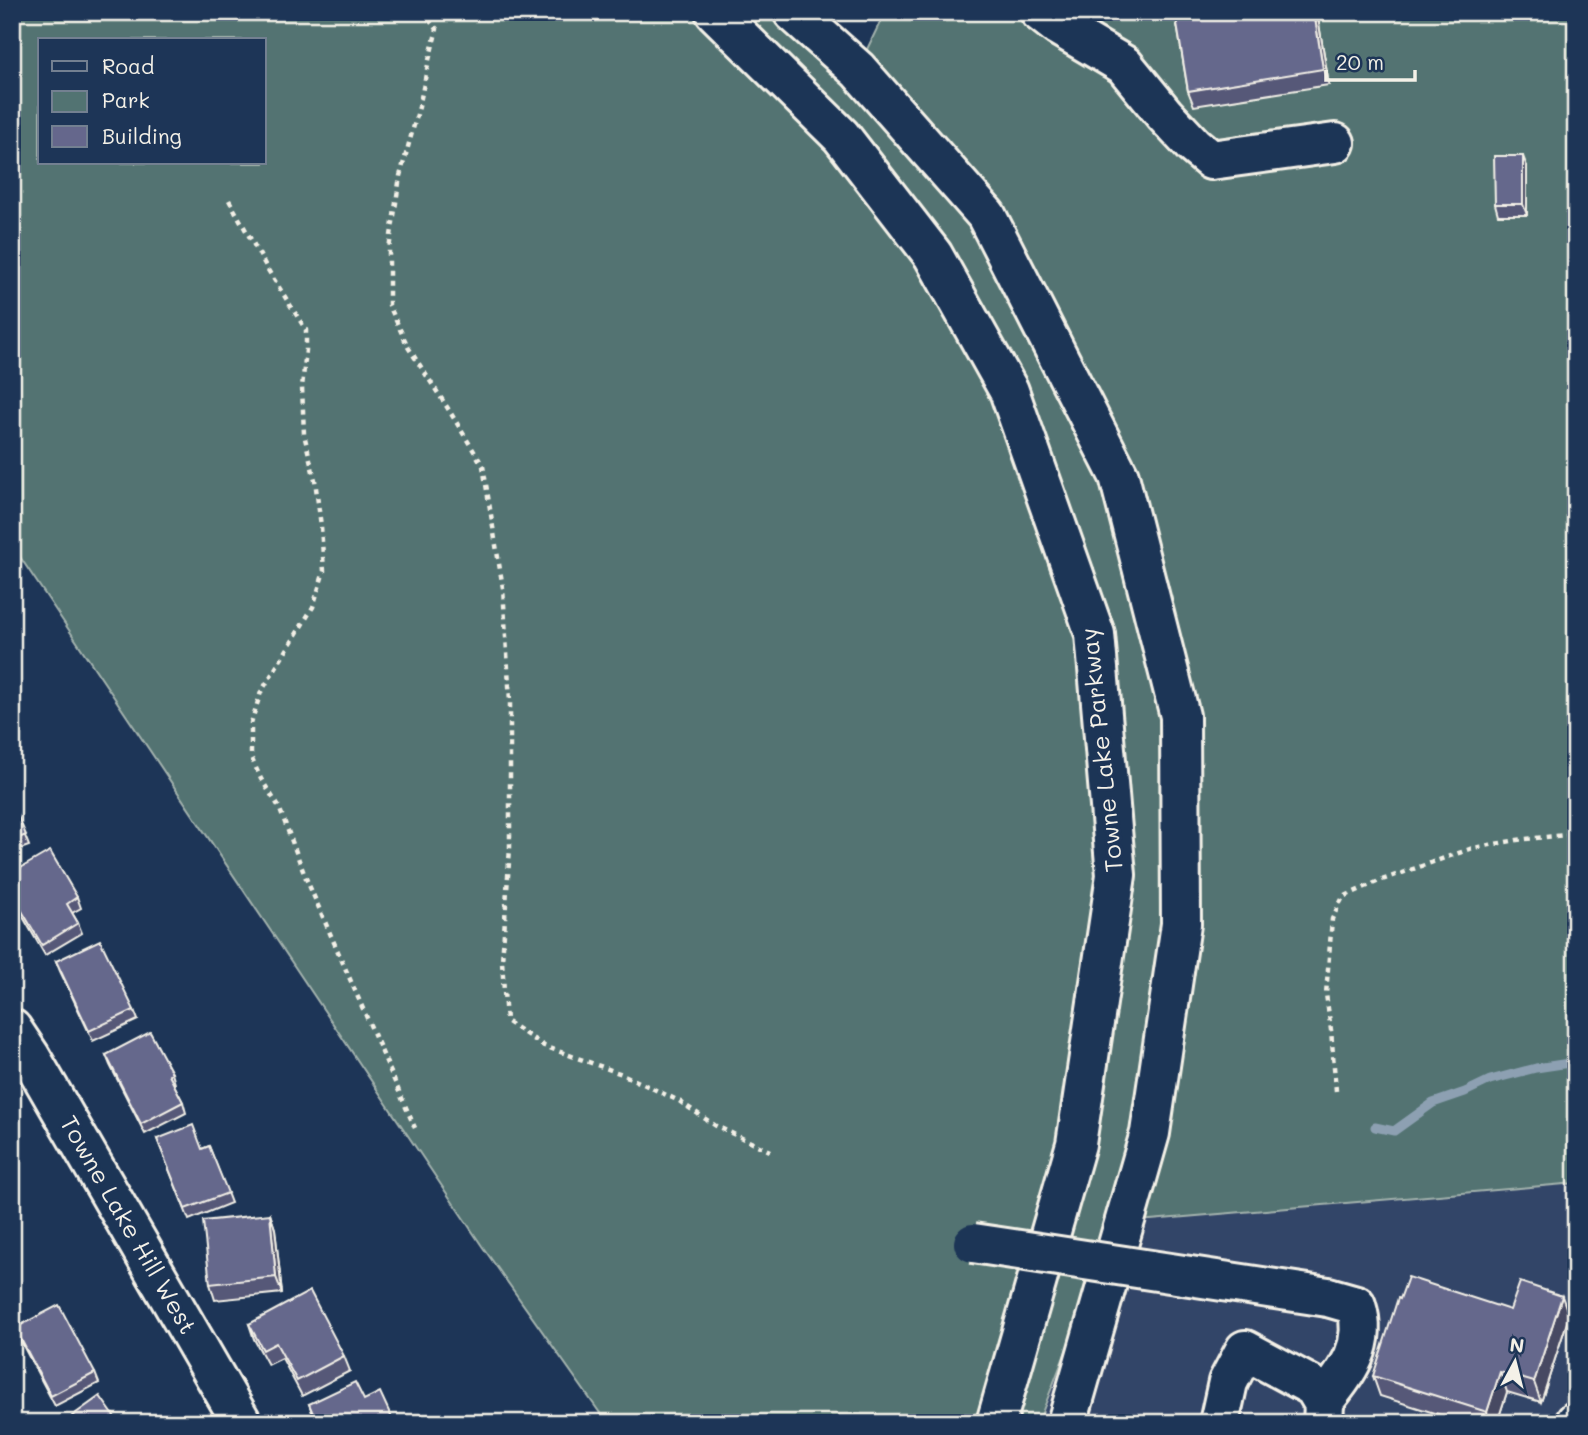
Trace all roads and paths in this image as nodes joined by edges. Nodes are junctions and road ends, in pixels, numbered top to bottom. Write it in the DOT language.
graph roads {
  1 [pos="422,12"];
  2 [pos="793,12"];
  3 [pos="1040,12"];
  4 [pos="720,14"];
  5 [pos="1335,144"];
  6 [pos="229,200"];
  7 [pos="1576,834"];
  8 [pos="18,1051"];
  9 [pos="1336,1091"];
  10 [pos="415,1128"];
  11 [pos="770,1151"];
  12 [pos="973,1243"];
  13 [pos="1323,1412"];
  14 [pos="242,1423"];
  15 [pos="996,1423"];
  16 [pos="1067,1423"];
  17 [pos="1219,1423"];
  1 -- 11 [label="path"];
  2 -- 16 [label="main road"];
  3 -- 5 [label="main road"];
  4 -- 15 [label="main road, Towne Lake Parkway"];
  6 -- 10 [label="path"];
  7 -- 9 [label="path"];
  8 -- 14 [label="main road, Towne Lake Hill West"];
  12 -- 13 [label="main road, bridge"];
  13 -- 17 [label="main road"];
}
